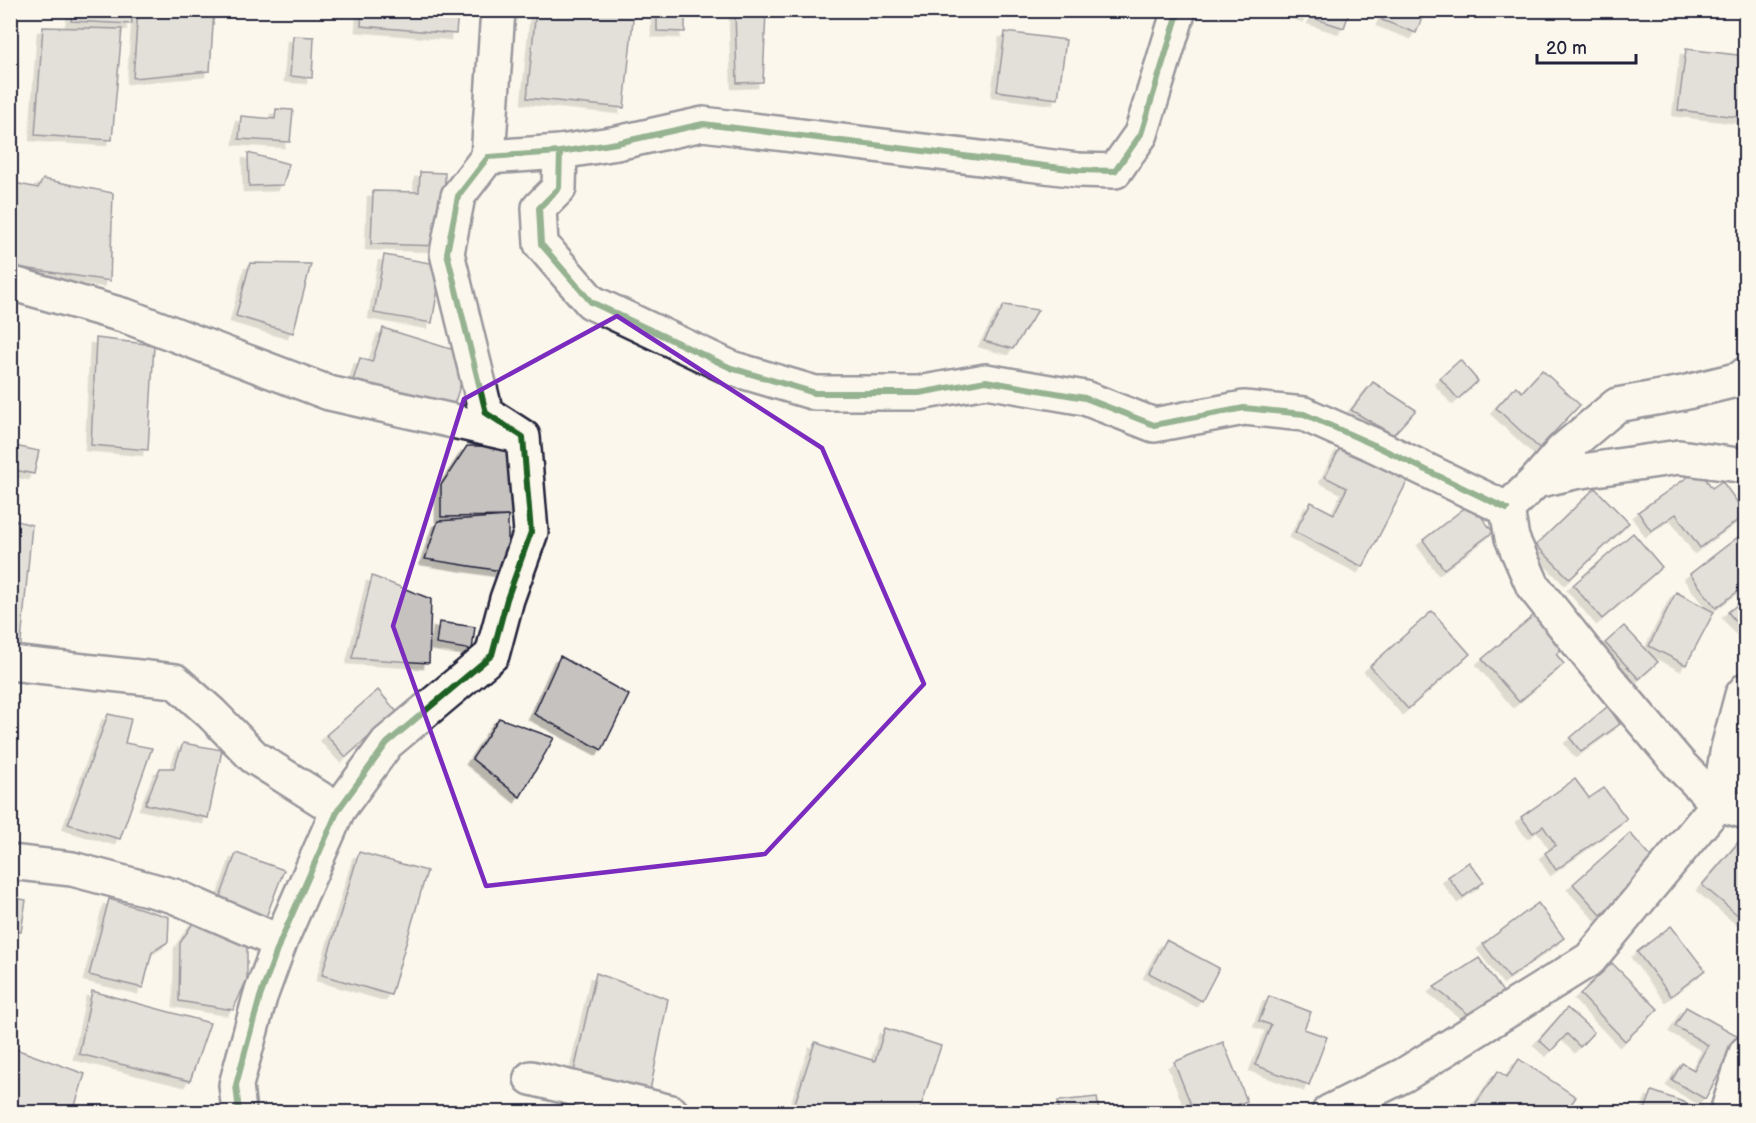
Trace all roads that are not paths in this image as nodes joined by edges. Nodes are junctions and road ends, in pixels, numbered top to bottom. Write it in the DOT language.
graph roads {
  1 [pos="498,10"];
  2 [pos="1179,10"];
  3 [pos="560,152"];
  4 [pos="489,157"];
  5 [pos="10,283"];
  6 [pos="1746,374"];
  7 [pos="523,437"];
  8 [pos="1746,466"];
  9 [pos="1536,481"];
  10 [pos="1507,509"];
  11 [pos="10,663"];
  12 [pos="1746,690"];
  13 [pos="1732,808"];
  14 [pos="338,810"];
  15 [pos="10,862"];
  16 [pos="280,942"];
  17 [pos="1746,1053"];
  18 [pos="531,1078"];
  19 [pos="239,1113"];
  20 [pos="671,1113"];
  21 [pos="1329,1113"];
  22 [pos="1727,1113"];
  1 -- 4 [label="street"];
  2 -- 3 [label="street"];
  3 -- 4 [label="street"];
  3 -- 10 [label="street"];
  4 -- 7 [label="street"];
  5 -- 7 [label="street"];
  6 -- 9 [label="street"];
  7 -- 14 [label="street"];
  8 -- 9 [label="street"];
  9 -- 10 [label="street"];
  10 -- 13 [label="street"];
  11 -- 14 [label="street"];
  12 -- 13 [label="street"];
  13 -- 21 [label="street"];
  14 -- 16 [label="street"];
  15 -- 16 [label="street"];
  16 -- 19 [label="street"];
  17 -- 22 [label="street"];
  18 -- 20 [label="street"];
}
